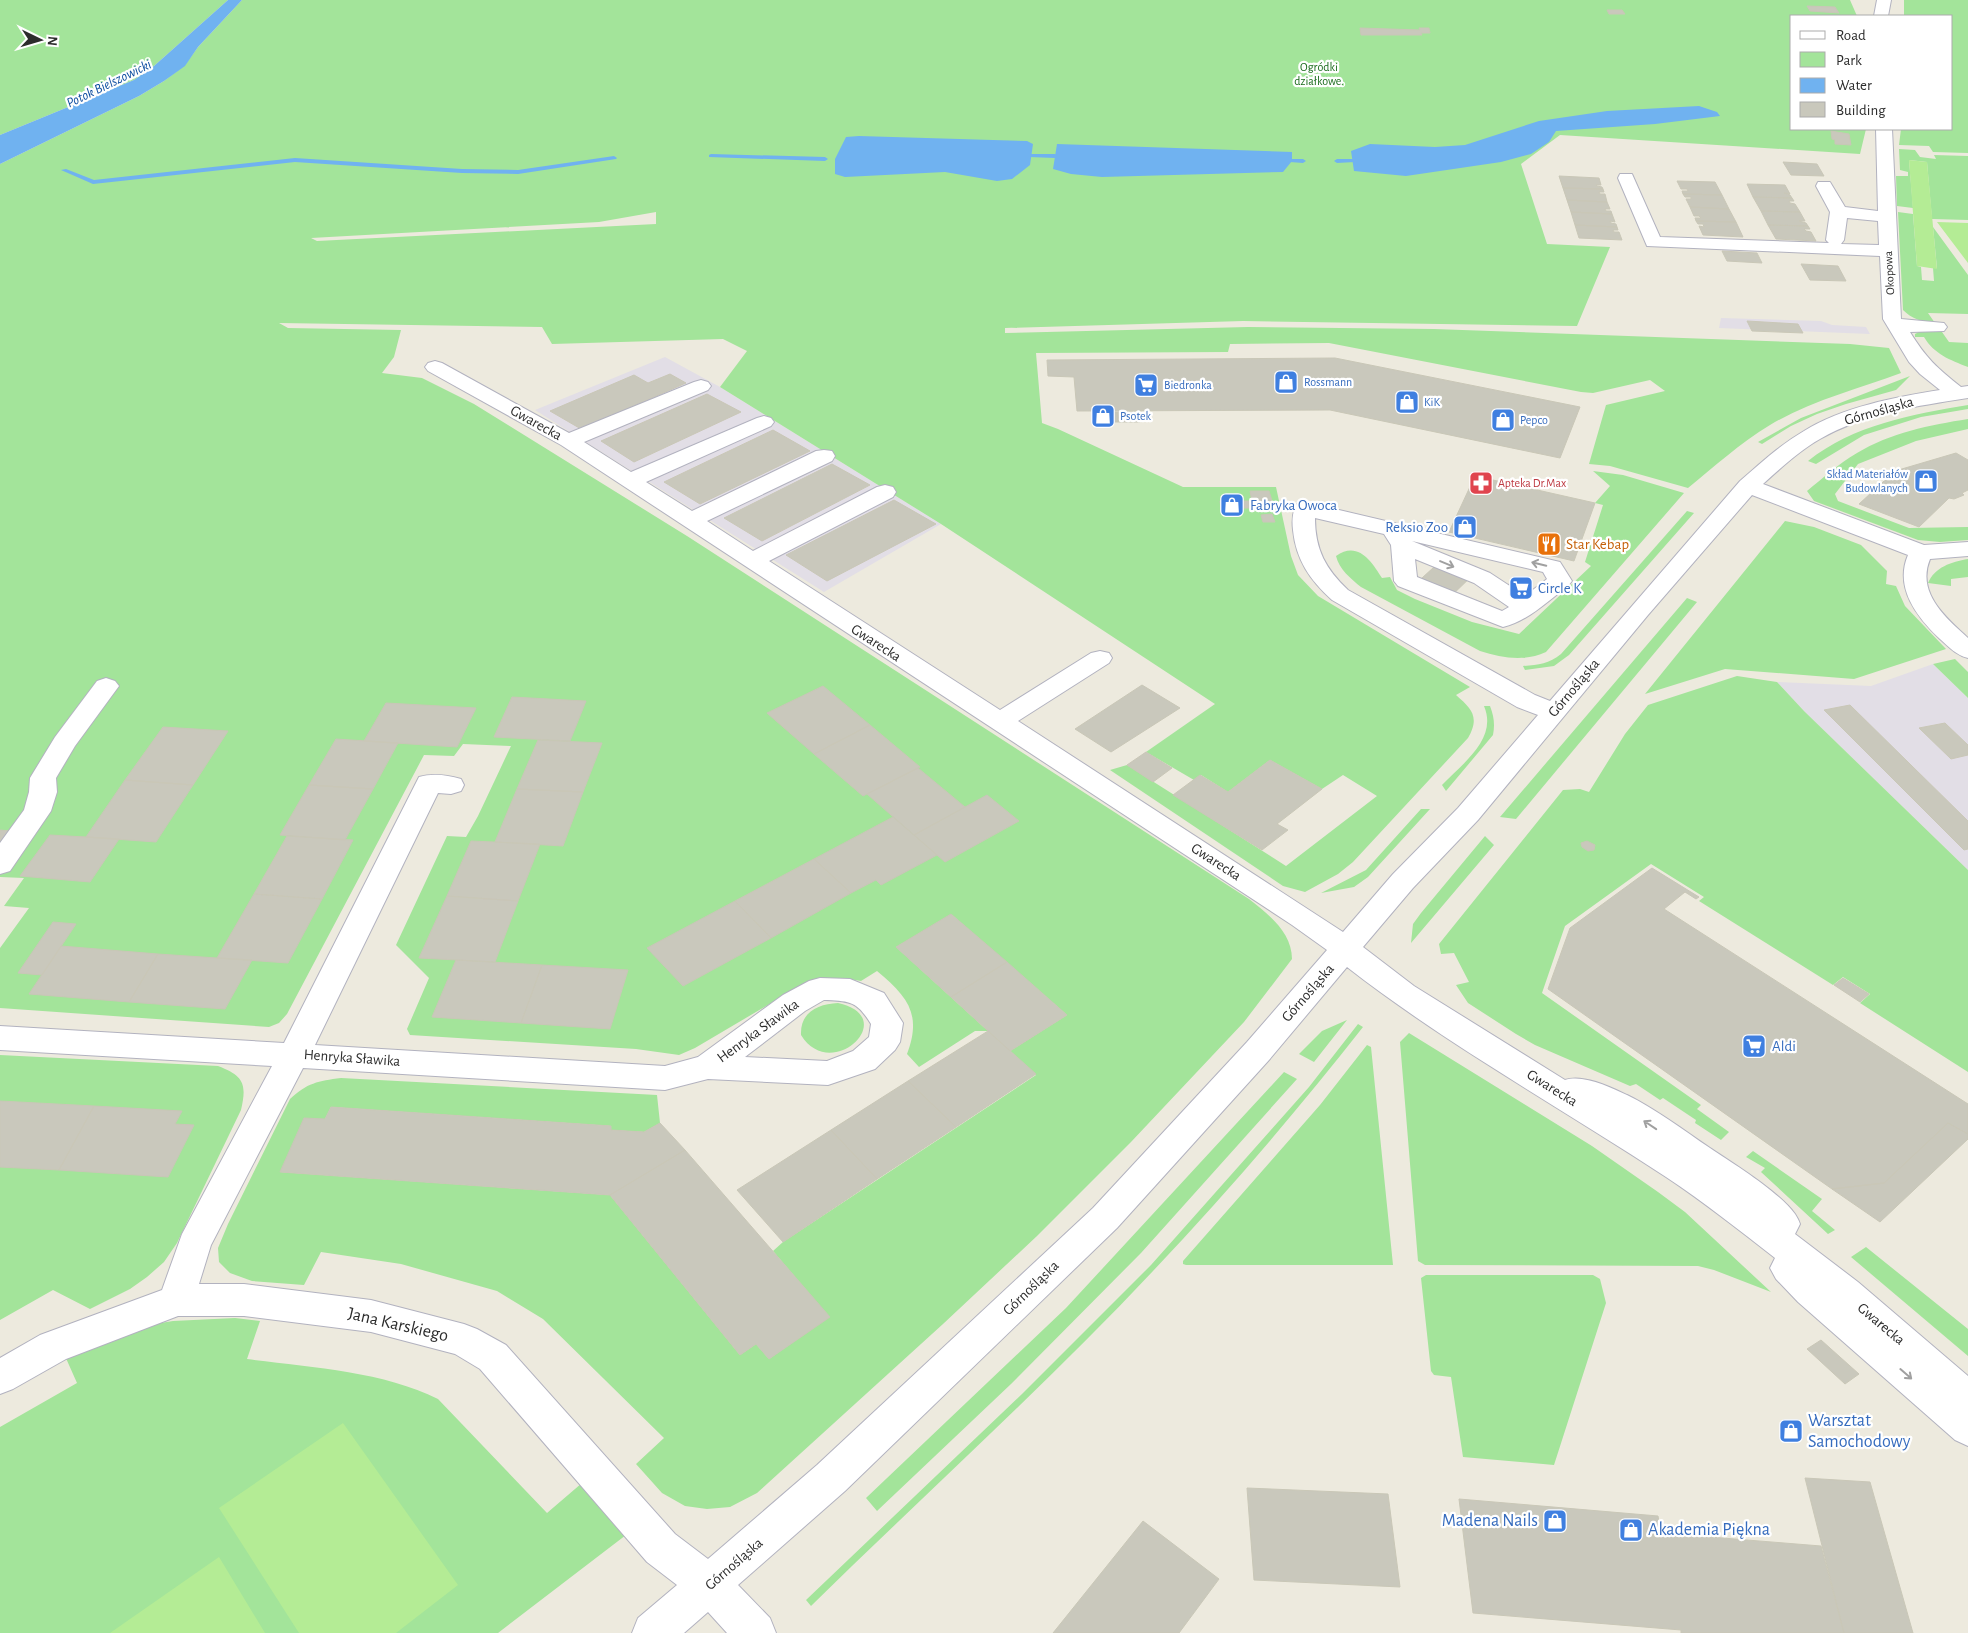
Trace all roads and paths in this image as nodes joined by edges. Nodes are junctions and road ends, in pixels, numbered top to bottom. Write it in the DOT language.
graph roads {
  1 [pos="1884,0"];
  2 [pos="1881,15"];
  3 [pos="1884,130"];
  4 [pos="1626,178"];
  5 [pos="1824,186"];
  6 [pos="1838,212"];
  7 [pos="1886,217"];
  8 [pos="1835,240"];
  9 [pos="1888,251"];
  10 [pos="1896,326"];
  11 [pos="1936,327"];
  12 [pos="435,367"];
  13 [pos="702,386"];
  14 [pos="1962,393"];
  15 [pos="764,422"];
  16 [pos="568,441"];
  17 [pos="824,456"];
  18 [pos="629,481"];
  19 [pos="1748,486"];
  20 [pos="885,492"];
  21 [pos="689,521"];
  22 [pos="1399,546"];
  23 [pos="1968,549"];
  24 [pos="1922,552"];
  25 [pos="751,561"];
  26 [pos="1968,651"];
  27 [pos="1100,658"];
  28 [pos="106,686"];
  29 [pos="1555,712"];
  30 [pos="999,722"];
  31 [pos="451,785"];
  32 [pos="0,864"];
  33 [pos="1345,950"];
  34 [pos="0,1038"];
  35 [pos="294,1055"];
  36 [pos="708,1067"];
  37 [pos="1547,1086"];
  38 [pos="1734,1206"];
  39 [pos="1845,1293"];
  40 [pos="176,1300"];
  41 [pos="0,1377"];
  42 [pos="1968,1399"];
  43 [pos="1968,1428"];
  44 [pos="710,1585"];
  45 [pos="653,1633"];
  46 [pos="755,1633"];
  1 -- 2 [label="street"];
  3 -- 7 [label="street, Okopowa"];
  4 -- 9 [label="street"];
  5 -- 6 [label="street"];
  6 -- 7 [label="street"];
  6 -- 8 [label="street"];
  7 -- 9 [label="street, Okopowa"];
  9 -- 10 [label="street, Okopowa"];
  10 -- 11 [label="street"];
  10 -- 14 [label="street, Okopowa"];
  12 -- 16 [label="street, Gwarecka"];
  13 -- 16 [label="street"];
  14 -- 19 [label="street, Górnośląska"];
  15 -- 18 [label="street"];
  16 -- 18 [label="street, Gwarecka"];
  17 -- 21 [label="street"];
  18 -- 21 [label="street, Gwarecka"];
  19 -- 24 [label="street"];
  19 -- 29 [label="street, Górnośląska"];
  20 -- 25 [label="street"];
  21 -- 25 [label="street, Gwarecka"];
  22 -- 22 [label="street, one-way"];
  22 -- 29 [label="street"];
  23 -- 24 [label="street"];
  24 -- 26 [label="street"];
  25 -- 30 [label="street, Gwarecka"];
  27 -- 30 [label="street"];
  28 -- 32 [label="street"];
  29 -- 33 [label="street, Górnośląska"];
  30 -- 33 [label="street, Gwarecka"];
  31 -- 35 [label="street, Henryka Sławika"];
  33 -- 37 [label="street, Gwarecka"];
  33 -- 44 [label="street, Górnośląska"];
  34 -- 35 [label="street, Henryka Sławika"];
  35 -- 36 [label="street, Henryka Sławika"];
  35 -- 40 [label="street, Henryka Sławika"];
  36 -- 36 [label="street, Henryka Sławika"];
  37 -- 38 [label="street, Gwarecka"];
  39 -- 37 [label="street, one-way"];
  38 -- 39 [label="street, Gwarecka"];
  38 -- 43 [label="street, one-way"];
  39 -- 42 [label="street, Gwarecka"];
  40 -- 41 [label="street, Jana Karskiego"];
  40 -- 44 [label="street, Jana Karskiego"];
  44 -- 45 [label="street, Górnośląska"];
  44 -- 46 [label="street, Jana Karskiego"];
}
